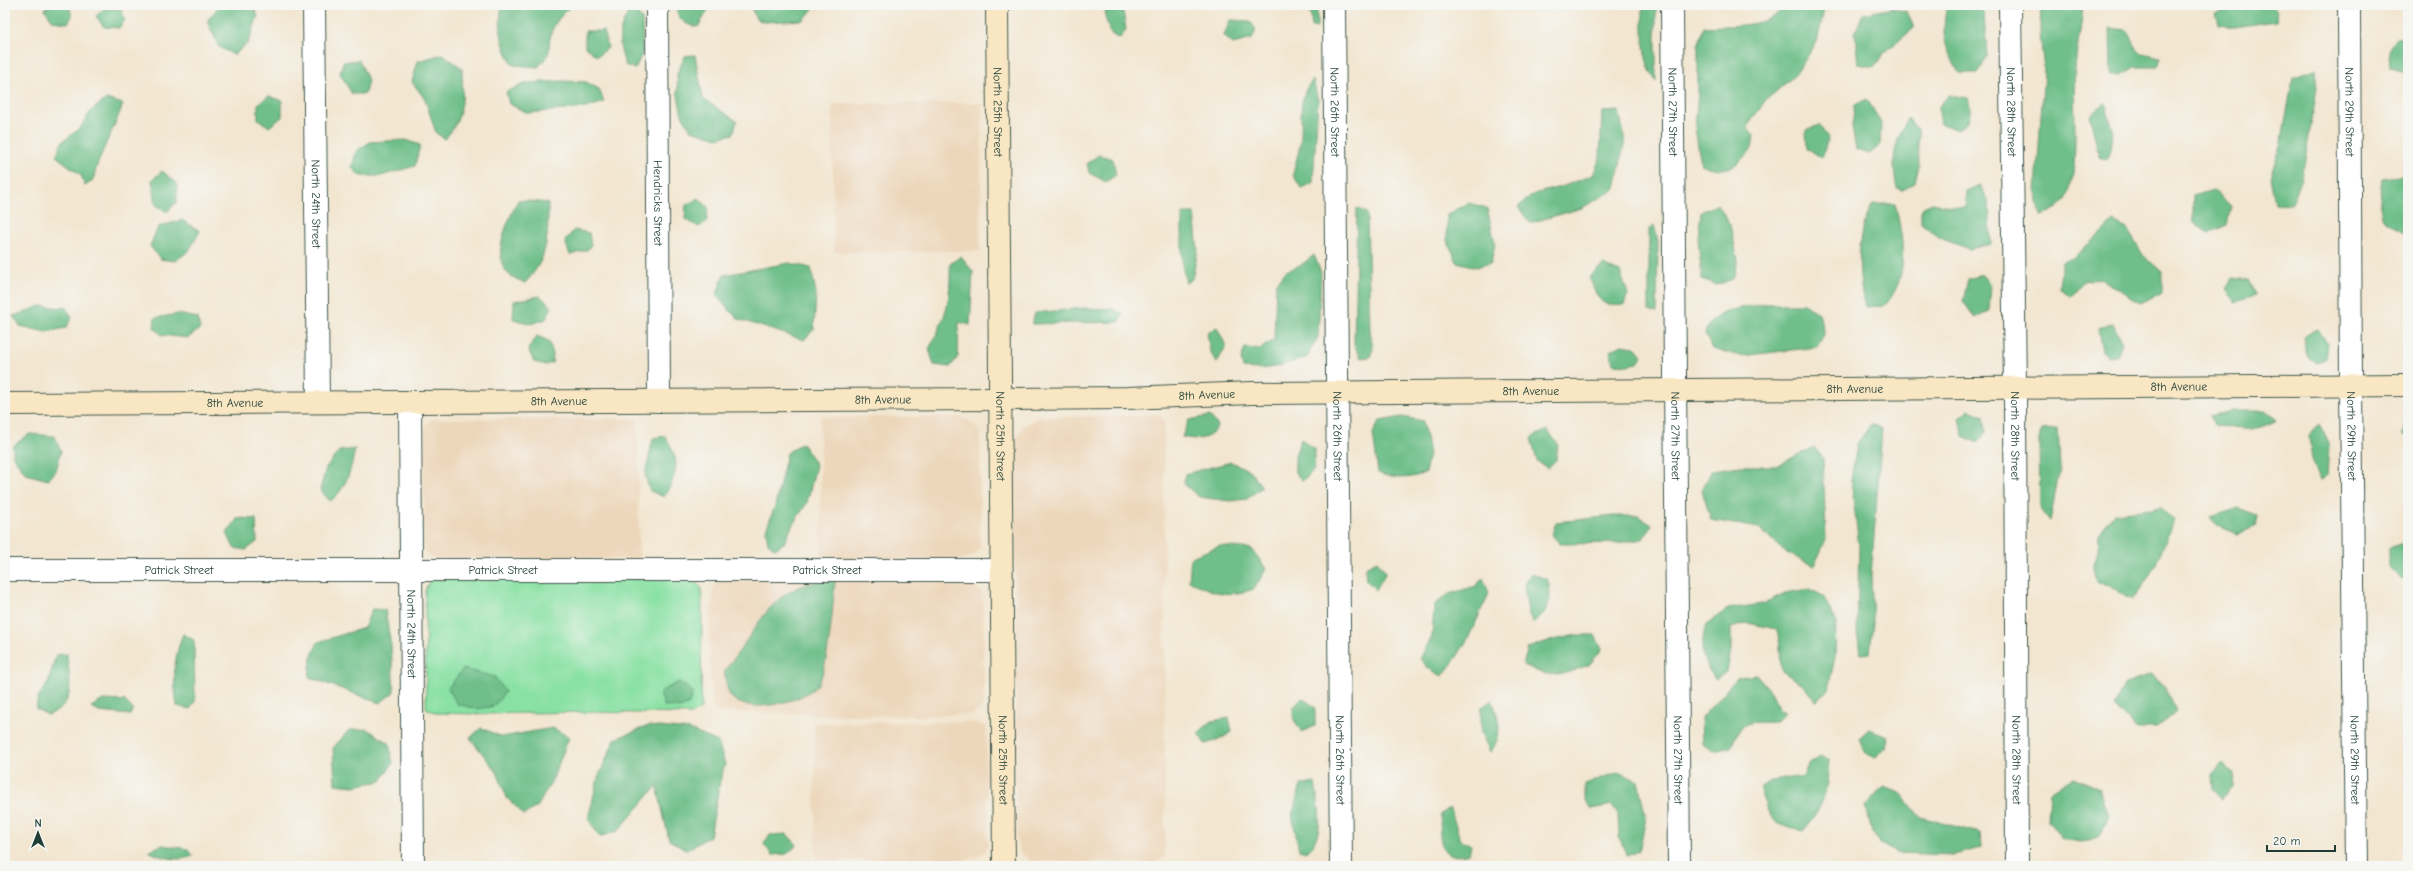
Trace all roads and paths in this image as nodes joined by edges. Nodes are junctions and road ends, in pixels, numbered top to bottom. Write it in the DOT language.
graph roads {
  1 [pos="314,5"];
  2 [pos="657,5"];
  3 [pos="997,5"];
  4 [pos="1334,5"];
  5 [pos="1672,5"];
  6 [pos="2010,5"];
  7 [pos="2349,5"];
  8 [pos="2408,385"];
  9 [pos="2351,386"];
  10 [pos="2015,387"];
  11 [pos="1676,390"];
  12 [pos="1338,392"];
  13 [pos="1000,399"];
  14 [pos="659,400"];
  15 [pos="318,402"];
  16 [pos="410,402"];
  17 [pos="5,404"];
  18 [pos="411,569"];
  19 [pos="5,570"];
  20 [pos="1001,570"];
  21 [pos="413,866"];
  22 [pos="1004,866"];
  23 [pos="1341,866"];
  24 [pos="1679,866"];
  25 [pos="2017,866"];
  26 [pos="2356,866"];
  1 -- 15 [label="street, North 24th Street"];
  2 -- 14 [label="street, Hendricks Street"];
  3 -- 13 [label="street, North 25th Street"];
  4 -- 12 [label="street, North 26th Street"];
  5 -- 11 [label="street, North 27th Street"];
  6 -- 10 [label="street, North 28th Street"];
  7 -- 9 [label="street, North 29th Street"];
  8 -- 9 [label="street, 8th Avenue"];
  9 -- 10 [label="street, 8th Avenue"];
  9 -- 26 [label="street, North 29th Street"];
  10 -- 11 [label="street, 8th Avenue"];
  10 -- 25 [label="street, North 28th Street"];
  11 -- 12 [label="street, 8th Avenue"];
  11 -- 24 [label="street, North 27th Street"];
  12 -- 13 [label="street, 8th Avenue"];
  12 -- 23 [label="street, North 26th Street"];
  13 -- 14 [label="street, 8th Avenue"];
  13 -- 20 [label="street, North 25th Street"];
  14 -- 16 [label="street, 8th Avenue"];
  15 -- 16 [label="street, 8th Avenue"];
  15 -- 17 [label="street, 8th Avenue"];
  16 -- 18 [label="street, North 24th Street"];
  18 -- 19 [label="street, Patrick Street"];
  18 -- 20 [label="street, Patrick Street"];
  18 -- 21 [label="street, North 24th Street"];
  20 -- 22 [label="street, North 25th Street"];
}
